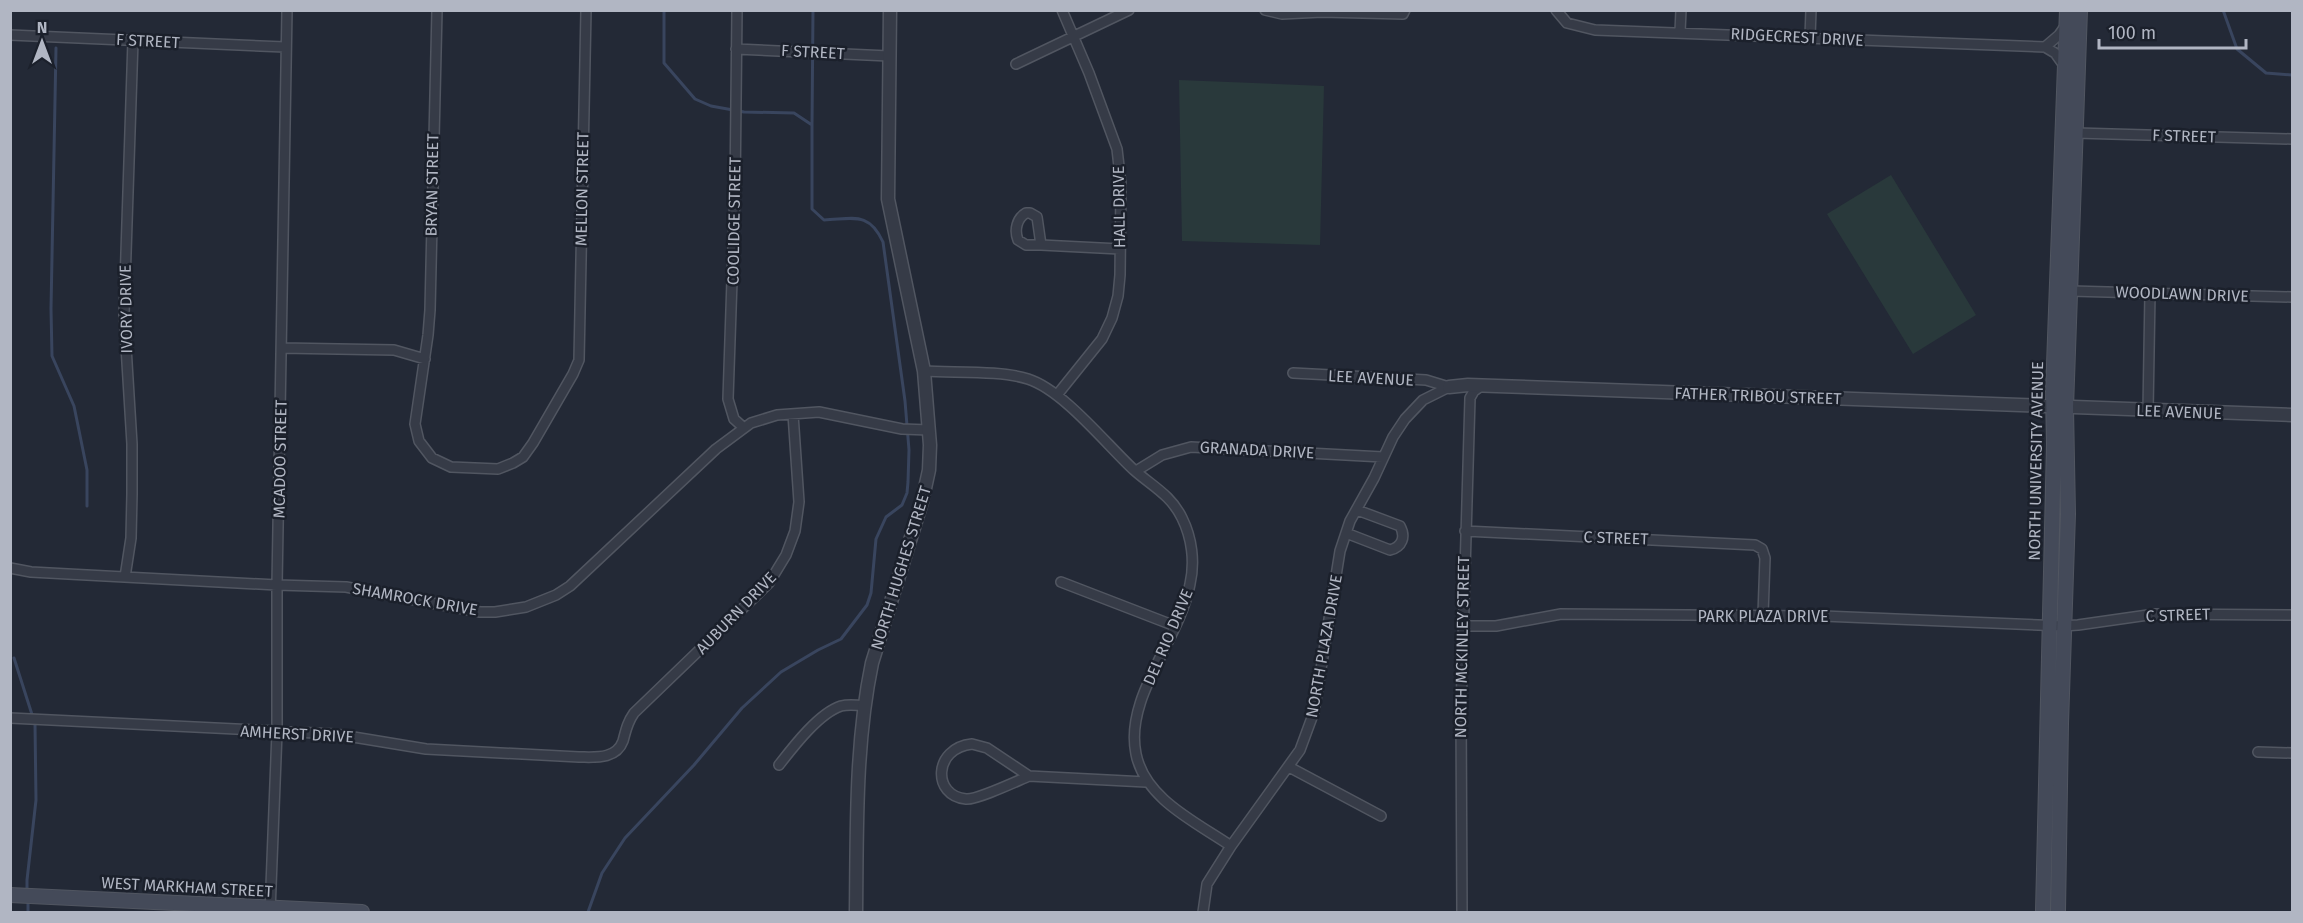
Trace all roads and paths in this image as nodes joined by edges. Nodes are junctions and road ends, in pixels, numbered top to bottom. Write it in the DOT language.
graph roads {
  1 [pos="287,10"];
  2 [pos="437,10"];
  3 [pos="586,10"];
  4 [pos="736,10"];
  5 [pos="890,10"];
  6 [pos="1062,10"];
  7 [pos="1129,10"];
  8 [pos="1265,10"];
  9 [pos="1405,10"];
  10 [pos="1556,10"];
  11 [pos="1681,10"];
  12 [pos="1811,10"];
  13 [pos="2080,10"];
  14 [pos="2067,17"];
  15 [pos="1680,32"];
  16 [pos="10,35"];
  17 [pos="1073,36"];
  18 [pos="1810,37"];
  19 [pos="133,40"];
  20 [pos="285,47"];
  21 [pos="2045,47"];
  22 [pos="736,49"];
  23 [pos="889,56"];
  24 [pos="1016,64"];
  25 [pos="2066,67"];
  26 [pos="2076,133"];
  27 [pos="2292,139"];
  28 [pos="1041,245"];
  29 [pos="1120,249"];
  30 [pos="2071,291"];
  31 [pos="2150,293"];
  32 [pos="2292,297"];
  33 [pos="282,348"];
  34 [pos="425,359"];
  35 [pos="576,367"];
  36 [pos="924,371"];
  37 [pos="1293,373"];
  38 [pos="1481,386"];
  39 [pos="1449,387"];
  40 [pos="1057,395"];
  41 [pos="2060,408"];
  42 [pos="2148,411"];
  43 [pos="793,414"];
  44 [pos="2292,415"];
  45 [pos="743,427"];
  46 [pos="928,429"];
  47 [pos="1383,457"];
  48 [pos="1136,471"];
  49 [pos="1357,510"];
  50 [pos="1465,531"];
  51 [pos="1346,533"];
  52 [pos="10,568"];
  53 [pos="125,577"];
  54 [pos="1061,582"];
  55 [pos="277,585"];
  56 [pos="1762,615"];
  57 [pos="2292,615"];
  58 [pos="2056,625"];
  59 [pos="1175,626"];
  60 [pos="1463,626"];
  61 [pos="865,706"];
  62 [pos="10,718"];
  63 [pos="276,732"];
  64 [pos="617,749"];
  65 [pos="2258,752"];
  66 [pos="2292,753"];
  67 [pos="779,765"];
  68 [pos="1289,767"];
  69 [pos="1029,776"];
  70 [pos="1146,782"];
  71 [pos="1381,816"];
  72 [pos="1231,846"];
  73 [pos="22,895"];
  74 [pos="270,910"];
  75 [pos="362,912"];
  76 [pos="856,912"];
  77 [pos="1203,912"];
  78 [pos="1462,912"];
  79 [pos="2043,912"];
  80 [pos="2058,912"];
  1 -- 20 [label="street, MCADOO STREET"];
  2 -- 34 [label="street, BRYAN STREET"];
  3 -- 35 [label="street, MELLON STREET"];
  4 -- 22 [label="street, COOLIDGE STREET"];
  5 -- 23 [label="street, NORTH HUGHES STREET"];
  6 -- 17 [label="street, HALL DRIVE"];
  7 -- 17 [label="street"];
  8 -- 9 [label="street"];
  10 -- 15 [label="street, RIDGECREST DRIVE"];
  11 -- 15 [label="street"];
  12 -- 18 [label="street"];
  13 -- 26 [label="main road, NORTH UNIVERSITY AVENUE"];
  14 -- 21 [label="street"];
  14 -- 25 [label="main road, NORTH UNIVERSITY AVENUE"];
  15 -- 18 [label="street, RIDGECREST DRIVE"];
  16 -- 19 [label="street, F STREET"];
  17 -- 24 [label="street"];
  17 -- 29 [label="street, HALL DRIVE"];
  18 -- 21 [label="street, RIDGECREST DRIVE"];
  19 -- 20 [label="street, F STREET"];
  19 -- 53 [label="street, IVORY DRIVE"];
  20 -- 33 [label="street, MCADOO STREET"];
  21 -- 25 [label="street"];
  22 -- 23 [label="street, F STREET"];
  22 -- 45 [label="street, COOLIDGE STREET"];
  23 -- 36 [label="street, NORTH HUGHES STREET"];
  25 -- 41 [label="main road, NORTH UNIVERSITY AVENUE"];
  26 -- 27 [label="street, F STREET"];
  26 -- 30 [label="main road, NORTH UNIVERSITY AVENUE"];
  28 -- 29 [label="street"];
  29 -- 40 [label="street, HALL DRIVE"];
  30 -- 31 [label="street, WOODLAWN DRIVE"];
  30 -- 41 [label="main road, NORTH UNIVERSITY AVENUE"];
  31 -- 32 [label="street, WOODLAWN DRIVE"];
  31 -- 42 [label="street"];
  33 -- 34 [label="street"];
  33 -- 55 [label="street, MCADOO STREET"];
  34 -- 35 [label="street, BRYAN STREET"];
  36 -- 40 [label="street, DEL RIO DRIVE"];
  36 -- 46 [label="street, NORTH HUGHES STREET"];
  37 -- 39 [label="street, LEE AVENUE"];
  38 -- 39 [label="street, FATHER TRIBOU STREET"];
  38 -- 41 [label="street, FATHER TRIBOU STREET"];
  38 -- 50 [label="street, NORTH MCKINLEY STREET"];
  39 -- 47 [label="street, NORTH PLAZA DRIVE"];
  40 -- 48 [label="street, DEL RIO DRIVE"];
  41 -- 42 [label="street, LEE AVENUE"];
  41 -- 58 [label="main road, NORTH UNIVERSITY AVENUE"];
  42 -- 44 [label="street, LEE AVENUE"];
  43 -- 45 [label="street, SHAMROCK DRIVE"];
  43 -- 46 [label="street, SHAMROCK DRIVE"];
  43 -- 64 [label="street, AUBURN DRIVE"];
  45 -- 55 [label="street, SHAMROCK DRIVE"];
  46 -- 61 [label="street, NORTH HUGHES STREET"];
  47 -- 48 [label="street, GRANADA DRIVE"];
  47 -- 49 [label="street, NORTH PLAZA DRIVE"];
  48 -- 59 [label="street, DEL RIO DRIVE"];
  49 -- 51 [label="street, NORTH PLAZA DRIVE"];
  49 -- 51 [label="street"];
  50 -- 56 [label="street, C STREET"];
  50 -- 60 [label="street, NORTH MCKINLEY STREET"];
  51 -- 68 [label="street, NORTH PLAZA DRIVE"];
  52 -- 53 [label="street, SHAMROCK DRIVE"];
  53 -- 55 [label="street, SHAMROCK DRIVE"];
  54 -- 59 [label="street"];
  55 -- 63 [label="street, MCADOO STREET"];
  56 -- 58 [label="street, PARK PLAZA DRIVE"];
  56 -- 60 [label="street, PARK PLAZA DRIVE"];
  57 -- 58 [label="street, C STREET"];
  58 -- 79 [label="main road, NORTH UNIVERSITY AVENUE"];
  58 -- 80 [label="main road, NORTH UNIVERSITY AVENUE"];
  59 -- 70 [label="street, DEL RIO DRIVE"];
  60 -- 78 [label="street, NORTH MCKINLEY STREET"];
  61 -- 67 [label="street"];
  61 -- 76 [label="street, NORTH HUGHES STREET"];
  62 -- 63 [label="street, AMHERST DRIVE"];
  63 -- 64 [label="street, AMHERST DRIVE"];
  63 -- 74 [label="street, MCADOO STREET"];
  65 -- 66 [label="street"];
  68 -- 71 [label="street"];
  68 -- 72 [label="street, NORTH PLAZA DRIVE"];
  69 -- 69 [label="street"];
  69 -- 70 [label="street"];
  70 -- 72 [label="street, DEL RIO DRIVE"];
  72 -- 77 [label="street, NORTH PLAZA DRIVE"];
  73 -- 74 [label="main road, WEST MARKHAM STREET"];
  74 -- 75 [label="main road, WEST MARKHAM STREET"];
}
